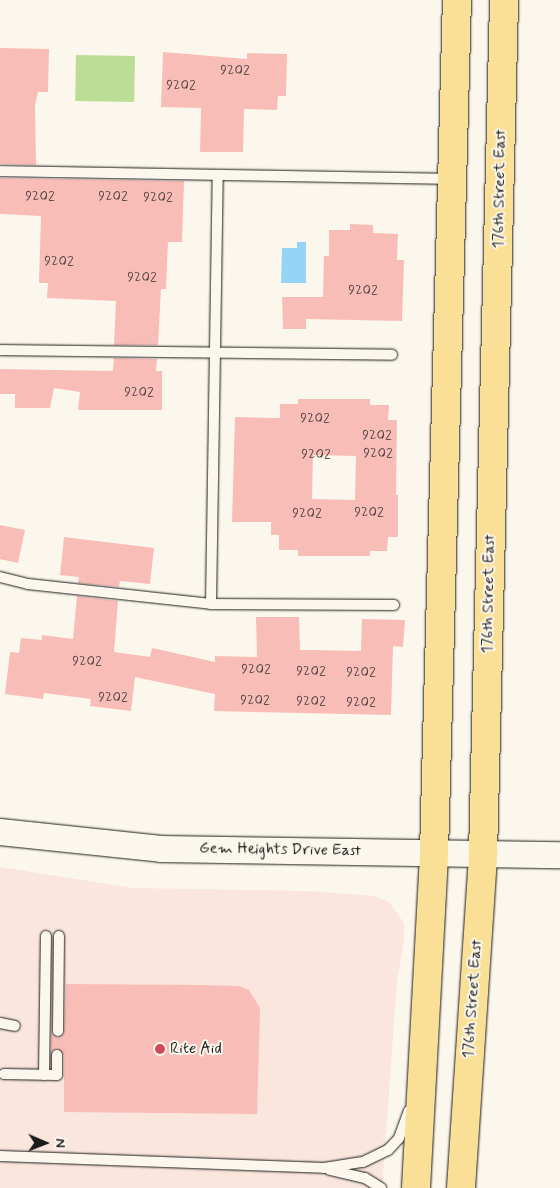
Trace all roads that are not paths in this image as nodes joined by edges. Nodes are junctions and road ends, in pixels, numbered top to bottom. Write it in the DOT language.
graph roads {
  1 [pos="457,0"];
  2 [pos="504,0"];
  3 [pos="0,171"];
  4 [pos="218,175"];
  5 [pos="452,179"];
  6 [pos="0,350"];
  7 [pos="215,352"];
  8 [pos="392,355"];
  9 [pos="0,577"];
  10 [pos="211,604"];
  11 [pos="394,604"];
  12 [pos="0,832"];
  13 [pos="434,854"];
  14 [pos="483,855"];
  15 [pos="560,855"];
  16 [pos="46,936"];
  17 [pos="59,936"];
  18 [pos="427,991"];
  19 [pos="0,1023"];
  20 [pos="15,1026"];
  21 [pos="58,1031"];
  22 [pos="57,1055"];
  23 [pos="4,1074"];
  24 [pos="44,1075"];
  25 [pos="0,1156"];
  26 [pos="324,1168"];
  27 [pos="381,1188"];
  28 [pos="416,1188"];
  29 [pos="461,1188"];
  1 -- 5 [label="main road"];
  2 -- 14 [label="main road, 176th Street East"];
  3 -- 4 [label="lane"];
  4 -- 5 [label="lane"];
  4 -- 7 [label="lane"];
  5 -- 13 [label="main road"];
  6 -- 7 [label="lane"];
  7 -- 8 [label="lane"];
  7 -- 10 [label="lane"];
  9 -- 10 [label="lane"];
  10 -- 11 [label="lane"];
  12 -- 13 [label="street, Gem Heights Drive East"];
  13 -- 14 [label="street, Gem Heights Drive East"];
  13 -- 18 [label="main road"];
  14 -- 15 [label="street, Gem Heights Drive East"];
  14 -- 29 [label="main road, 176th Street East"];
  16 -- 24 [label="lane"];
  17 -- 21 [label="lane"];
  18 -- 26 [label="lane"];
  18 -- 28 [label="main road"];
  19 -- 20 [label="lane"];
  22 -- 24 [label="lane"];
  23 -- 24 [label="lane"];
  25 -- 26 [label="lane"];
  26 -- 27 [label="lane"];
}
